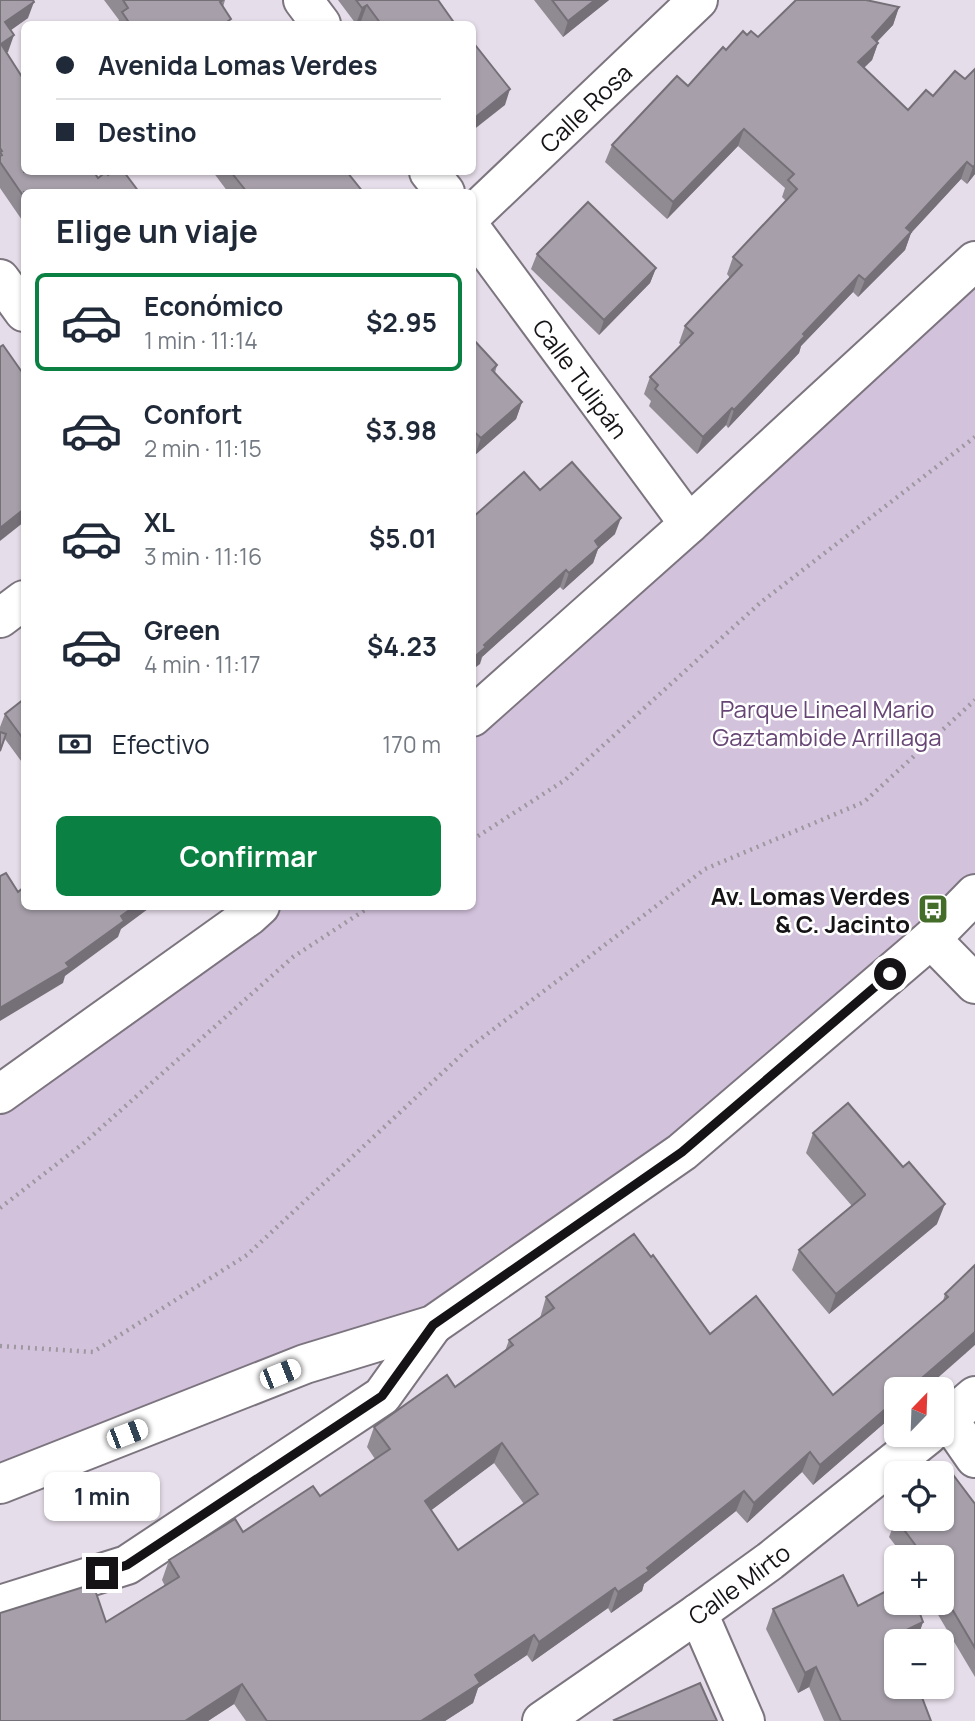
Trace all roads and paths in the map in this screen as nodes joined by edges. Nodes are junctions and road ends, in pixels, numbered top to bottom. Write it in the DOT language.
graph roads {
  1 [pos="303,0"];
  2 [pos="698,0"];
  3 [pos="319,21"];
  4 [pos="431,175"];
  5 [pos="443,189"];
  6 [pos="476,211"];
  7 [pos="476,235"];
  8 [pos="975,261"];
  9 [pos="0,279"];
  10 [pos="21,308"];
  11 [pos="975,438"];
  12 [pos="689,524"];
  13 [pos="21,602"];
  14 [pos="0,618"];
  15 [pos="975,700"];
  16 [pos="476,713"];
  17 [pos="476,837"];
  18 [pos="975,894"];
  19 [pos="256,910"];
  20 [pos="365,910"];
  21 [pos="931,939"];
  22 [pos="975,984"];
  23 [pos="0,1094"];
  24 [pos="0,1208"];
  25 [pos="433,1325"];
  26 [pos="0,1346"];
  27 [pos="954,1428"];
  28 [pos="913,1447"];
  29 [pos="975,1458"];
  30 [pos="0,1484"];
  31 [pos="0,1605"];
  32 [pos="698,1613"];
  33 [pos="542,1721"];
  34 [pos="745,1721"];
  1 -- 3 [label="street"];
  2 -- 6 [label="street, Calle Rosa"];
  4 -- 5 [label="street"];
  7 -- 12 [label="street, Calle Tulipán"];
  8 -- 12 [label="street"];
  9 -- 10 [label="street"];
  11 -- 17 [label="path"];
  12 -- 16 [label="street"];
  13 -- 14 [label="street"];
  15 -- 26 [label="path"];
  18 -- 21 [label="street"];
  19 -- 23 [label="street"];
  20 -- 24 [label="path"];
  21 -- 22 [label="street"];
  21 -- 25 [label="street"];
  25 -- 30 [label="street"];
  25 -- 31 [label="street"];
  27 -- 29 [label="street"];
  28 -- 32 [label="street, Calle Mirto"];
  32 -- 33 [label="street, Calle Mirto"];
  32 -- 34 [label="street"];
}
